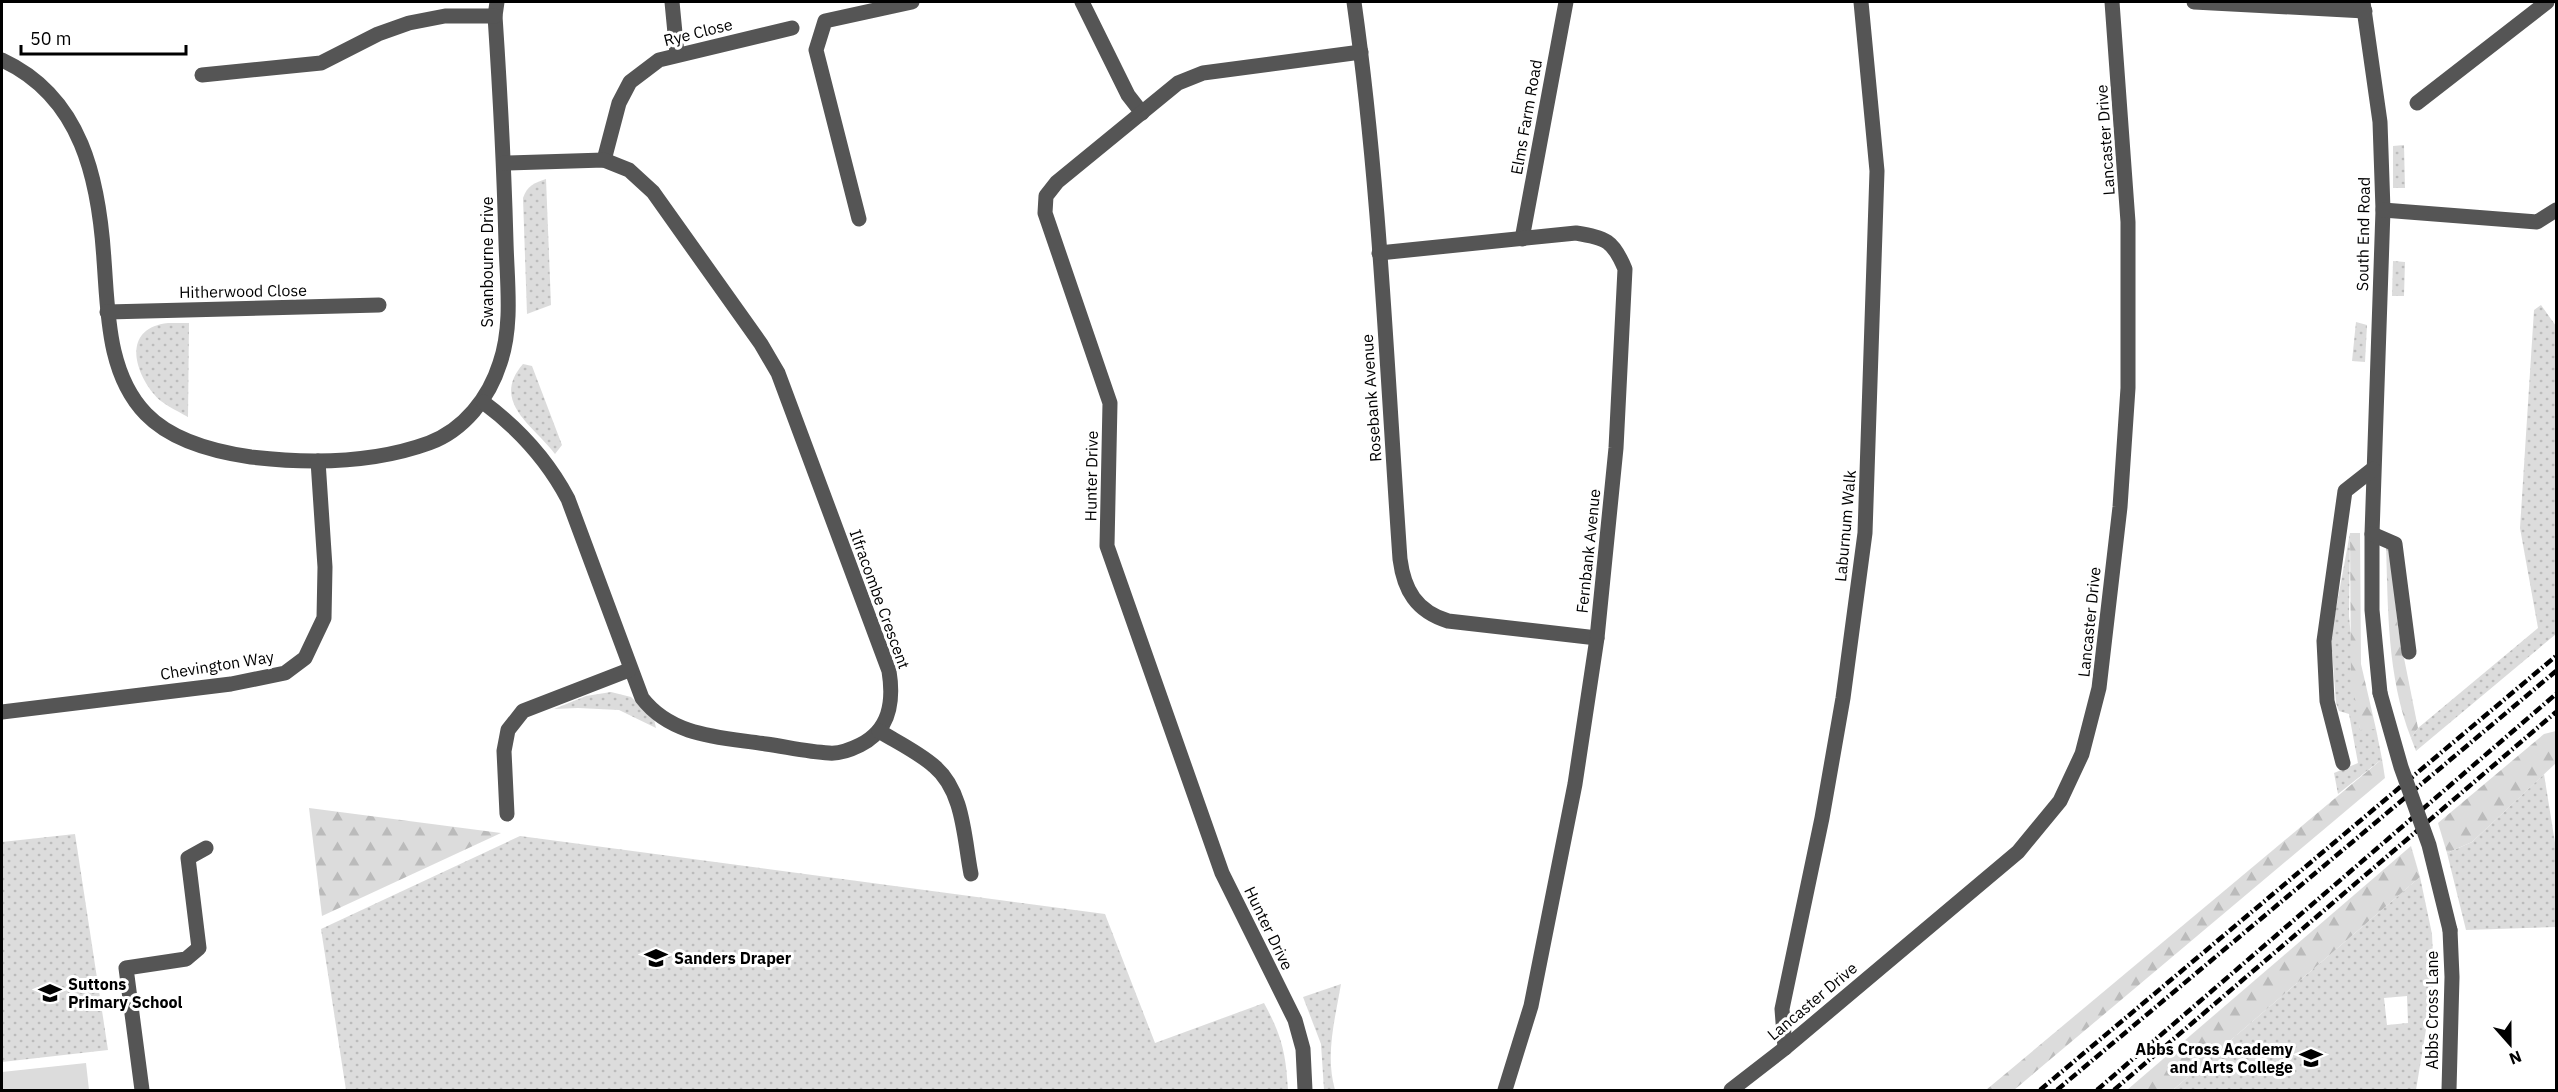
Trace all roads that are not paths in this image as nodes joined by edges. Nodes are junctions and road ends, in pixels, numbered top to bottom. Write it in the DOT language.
graph roads {
  1 [pos="672,2"];
  2 [pos="912,2"];
  3 [pos="1082,2"];
  4 [pos="1354,2"];
  5 [pos="1566,2"];
  6 [pos="1861,2"];
  7 [pos="2112,2"];
  8 [pos="2193,2"];
  9 [pos="2547,2"];
  10 [pos="2364,6"];
  11 [pos="496,9"];
  12 [pos="792,28"];
  13 [pos="1361,52"];
  14 [pos="677,54"];
  15 [pos="2,60"];
  16 [pos="202,75"];
  17 [pos="2417,103"];
  18 [pos="1142,113"];
  19 [pos="604,160"];
  20 [pos="504,163"];
  21 [pos="2383,210"];
  22 [pos="2556,210"];
  23 [pos="859,219"];
  24 [pos="1522,238"];
  25 [pos="1379,253"];
  26 [pos="379,305"];
  27 [pos="107,312"];
  28 [pos="483,402"];
  29 [pos="318,461"];
  30 [pos="2373,469"];
  31 [pos="2372,534"];
  32 [pos="1597,638"];
  33 [pos="2409,652"];
  34 [pos="629,670"];
  35 [pos="2380,693"];
  36 [pos="2,712"];
  37 [pos="879,731"];
  38 [pos="2343,763"];
  39 [pos="507,814"];
  40 [pos="206,848"];
  41 [pos="971,874"];
  42 [pos="1785,1048"];
  43 [pos="142,1090"];
  44 [pos="1305,1090"];
  45 [pos="1505,1090"];
  46 [pos="1731,1090"];
  47 [pos="2449,1090"];
  1 -- 14 [label="street"];
  2 -- 23 [label="street"];
  3 -- 18 [label="street"];
  4 -- 13 [label="street, Rosebank Avenue"];
  5 -- 24 [label="street, Elms Farm Road"];
  6 -- 42 [label="street, Laburnum Walk"];
  7 -- 42 [label="street, Lancaster Drive"];
  8 -- 10 [label="street"];
  9 -- 17 [label="street"];
  10 -- 21 [label="street, South End Road"];
  11 -- 16 [label="street"];
  11 -- 20 [label="street, Swanbourne Drive"];
  12 -- 14 [label="street, Rye Close"];
  13 -- 18 [label="street, Hunter Drive"];
  13 -- 25 [label="street, Rosebank Avenue"];
  14 -- 19 [label="street, Rye Close"];
  15 -- 27 [label="street, Swanbourne Drive"];
  18 -- 44 [label="street, Hunter Drive"];
  19 -- 20 [label="street, Ilfracombe Crescent"];
  19 -- 37 [label="street, Ilfracombe Crescent"];
  20 -- 28 [label="street, Swanbourne Drive"];
  21 -- 22 [label="street"];
  21 -- 30 [label="street, South End Road"];
  24 -- 25 [label="street, Fernbank Avenue"];
  24 -- 32 [label="street, Fernbank Avenue"];
  25 -- 32 [label="street, Rosebank Avenue"];
  26 -- 27 [label="street, Hitherwood Close"];
  27 -- 29 [label="street, Swanbourne Drive"];
  28 -- 29 [label="street, Swanbourne Drive"];
  28 -- 34 [label="street"];
  29 -- 36 [label="street, Chevington Way"];
  30 -- 31 [label="street, South End Road"];
  30 -- 38 [label="street"];
  31 -- 33 [label="street"];
  31 -- 35 [label="street, South End Road"];
  32 -- 45 [label="street, Fernbank Avenue"];
  34 -- 37 [label="street"];
  34 -- 39 [label="street"];
  35 -- 47 [label="street, Abbs Cross Lane, bridge"];
  37 -- 41 [label="street"];
  40 -- 43 [label="street"];
  42 -- 46 [label="street, Lancaster Drive"];
}
